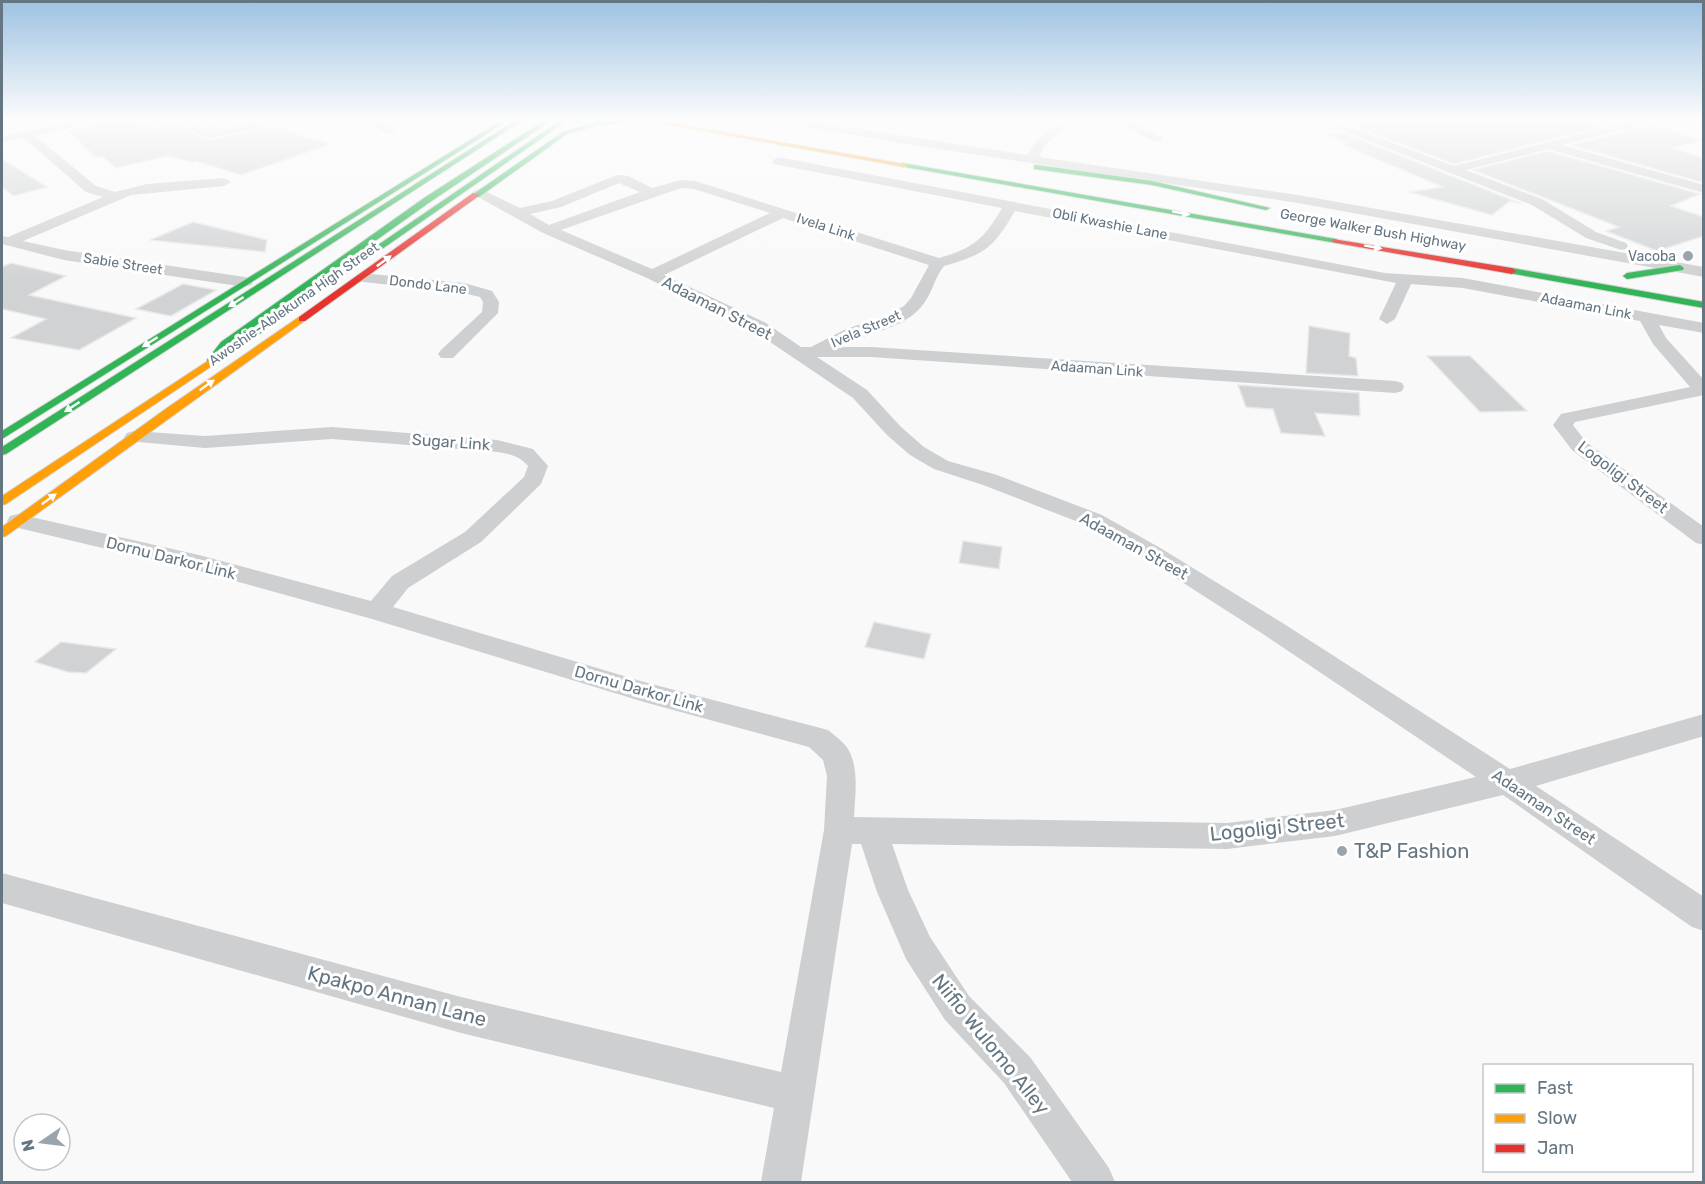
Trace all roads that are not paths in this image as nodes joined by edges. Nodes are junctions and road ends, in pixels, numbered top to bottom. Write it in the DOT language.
graph roads {
  1 [pos="76,175"];
  2 [pos="424,175"];
  3 [pos="425,175"];
  4 [pos="465,175"];
  5 [pos="484,175"];
  6 [pos="503,175"];
  7 [pos="853,175"];
  8 [pos="963,175"];
  9 [pos="1041,175"];
  10 [pos="1144,175"];
  11 [pos="1466,175"];
  12 [pos="1655,175"];
  13 [pos="224,182"];
  14 [pos="1704,189"];
  15 [pos="650,192"];
  16 [pos="478,193"];
  17 [pos="115,197"];
  18 [pos="1011,205"];
  19 [pos="518,212"];
  20 [pos="1274,212"];
  21 [pos="782,213"];
  22 [pos="548,230"];
  23 [pos="5,241"];
  24 [pos="1437,258"];
  25 [pos="939,263"];
  26 [pos="1655,263"];
  27 [pos="1680,268"];
  28 [pos="1704,272"];
  29 [pos="652,275"];
  30 [pos="361,278"];
  31 [pos="1405,280"];
  32 [pos="245,282"];
  33 [pos="1671,284"];
  34 [pos="1704,305"];
  35 [pos="1704,312"];
  36 [pos="1647,318"];
  37 [pos="1387,320"];
  38 [pos="1704,328"];
  39 [pos="806,352"];
  40 [pos="447,354"];
  41 [pos="212,360"];
  42 [pos="1395,387"];
  43 [pos="1703,390"];
  44 [pos="146,405"];
  45 [pos="171,410"];
  46 [pos="2,436"];
  47 [pos="134,437"];
  48 [pos="2,452"];
  49 [pos="2,501"];
  50 [pos="10,527"];
  51 [pos="1704,538"];
  52 [pos="376,611"];
  53 [pos="1704,725"];
  54 [pos="1507,782"];
  55 [pos="855,831"];
  56 [pos="2,888"];
  57 [pos="1704,916"];
  58 [pos="795,1094"];
  59 [pos="781,1182"];
  60 [pos="1095,1182"];
  1 -- 17 [label="street"];
  2 -- 32 [label="main road, Awoshie-Ablekuma High Street"];
  3 -- 48 [label="main road, Awoshie-Ablekuma High Street, one-way"];
  4 -- 41 [label="main road"];
  5 -- 41 [label="main road, Awoshie-Ablekuma High Street"];
  6 -- 16 [label="main road, Awoshie-Ablekuma High Street"];
  7 -- 18 [label="street, Obli Kwashie Lane"];
  8 -- 24 [label="main road, George Walker Bush Highway, one-way"];
  9 -- 20 [label="main road, George Walker Bush Highway"];
  10 -- 26 [label="street"];
  11 -- 26 [label="street"];
  12 -- 14 [label="street"];
  13 -- 17 [label="street"];
  15 -- 19 [label="street"];
  15 -- 21 [label="street"];
  15 -- 22 [label="street"];
  16 -- 19 [label="street, Adaaman Street"];
  30 -- 16 [label="main road, Awoshie-Ablekuma High Street, one-way"];
  17 -- 23 [label="street"];
  18 -- 25 [label="street"];
  18 -- 31 [label="street, Obli Kwashie Lane"];
  19 -- 22 [label="street, Adaaman Street"];
  21 -- 25 [label="street, Ivela Link"];
  21 -- 29 [label="street, Ivela Link"];
  22 -- 29 [label="street, Adaaman Street"];
  23 -- 32 [label="street, Sabie Street"];
  24 -- 34 [label="main road, George Walker Bush Highway"];
  24 -- 35 [label="main road"];
  25 -- 39 [label="street, Ivela Street"];
  26 -- 27 [label="street"];
  27 -- 28 [label="street"];
  27 -- 33 [label="main road"];
  29 -- 39 [label="street, Adaaman Street"];
  30 -- 40 [label="street, Dondo Lane"];
  45 -- 30 [label="main road, Awoshie-Ablekuma High Street, one-way"];
  31 -- 36 [label="street, Adaaman Link"];
  31 -- 37 [label="street"];
  32 -- 46 [label="main road, Awoshie-Ablekuma High Street, one-way"];
  36 -- 38 [label="street, Adaaman Link"];
  36 -- 43 [label="street, Logoligi Street"];
  39 -- 42 [label="street, Adaaman Link"];
  39 -- 54 [label="street, Adaaman Street"];
  41 -- 44 [label="main road, Awoshie-Ablekuma High Street"];
  43 -- 51 [label="street, Logoligi Street"];
  44 -- 45 [label="main road"];
  44 -- 49 [label="main road, Awoshie-Ablekuma High Street"];
  45 -- 47 [label="main road, Awoshie-Ablekuma High Street"];
  50 -- 47 [label="main road, Awoshie-Ablekuma High Street, one-way"];
  47 -- 52 [label="street, Sugar Link"];
  50 -- 52 [label="street, Dornu Darkor Link"];
  52 -- 55 [label="street, Dornu Darkor Link"];
  53 -- 54 [label="street, Logoligi Street"];
  54 -- 55 [label="street, Logoligi Street"];
  54 -- 57 [label="street, Adaaman Street"];
  55 -- 58 [label="street, Dornu Darkor Link"];
  55 -- 60 [label="street, Niifio Wulomo Alley"];
  56 -- 58 [label="street, Kpakpo Annan Lane"];
  58 -- 59 [label="street, Dornu Darkor Link"];
}
